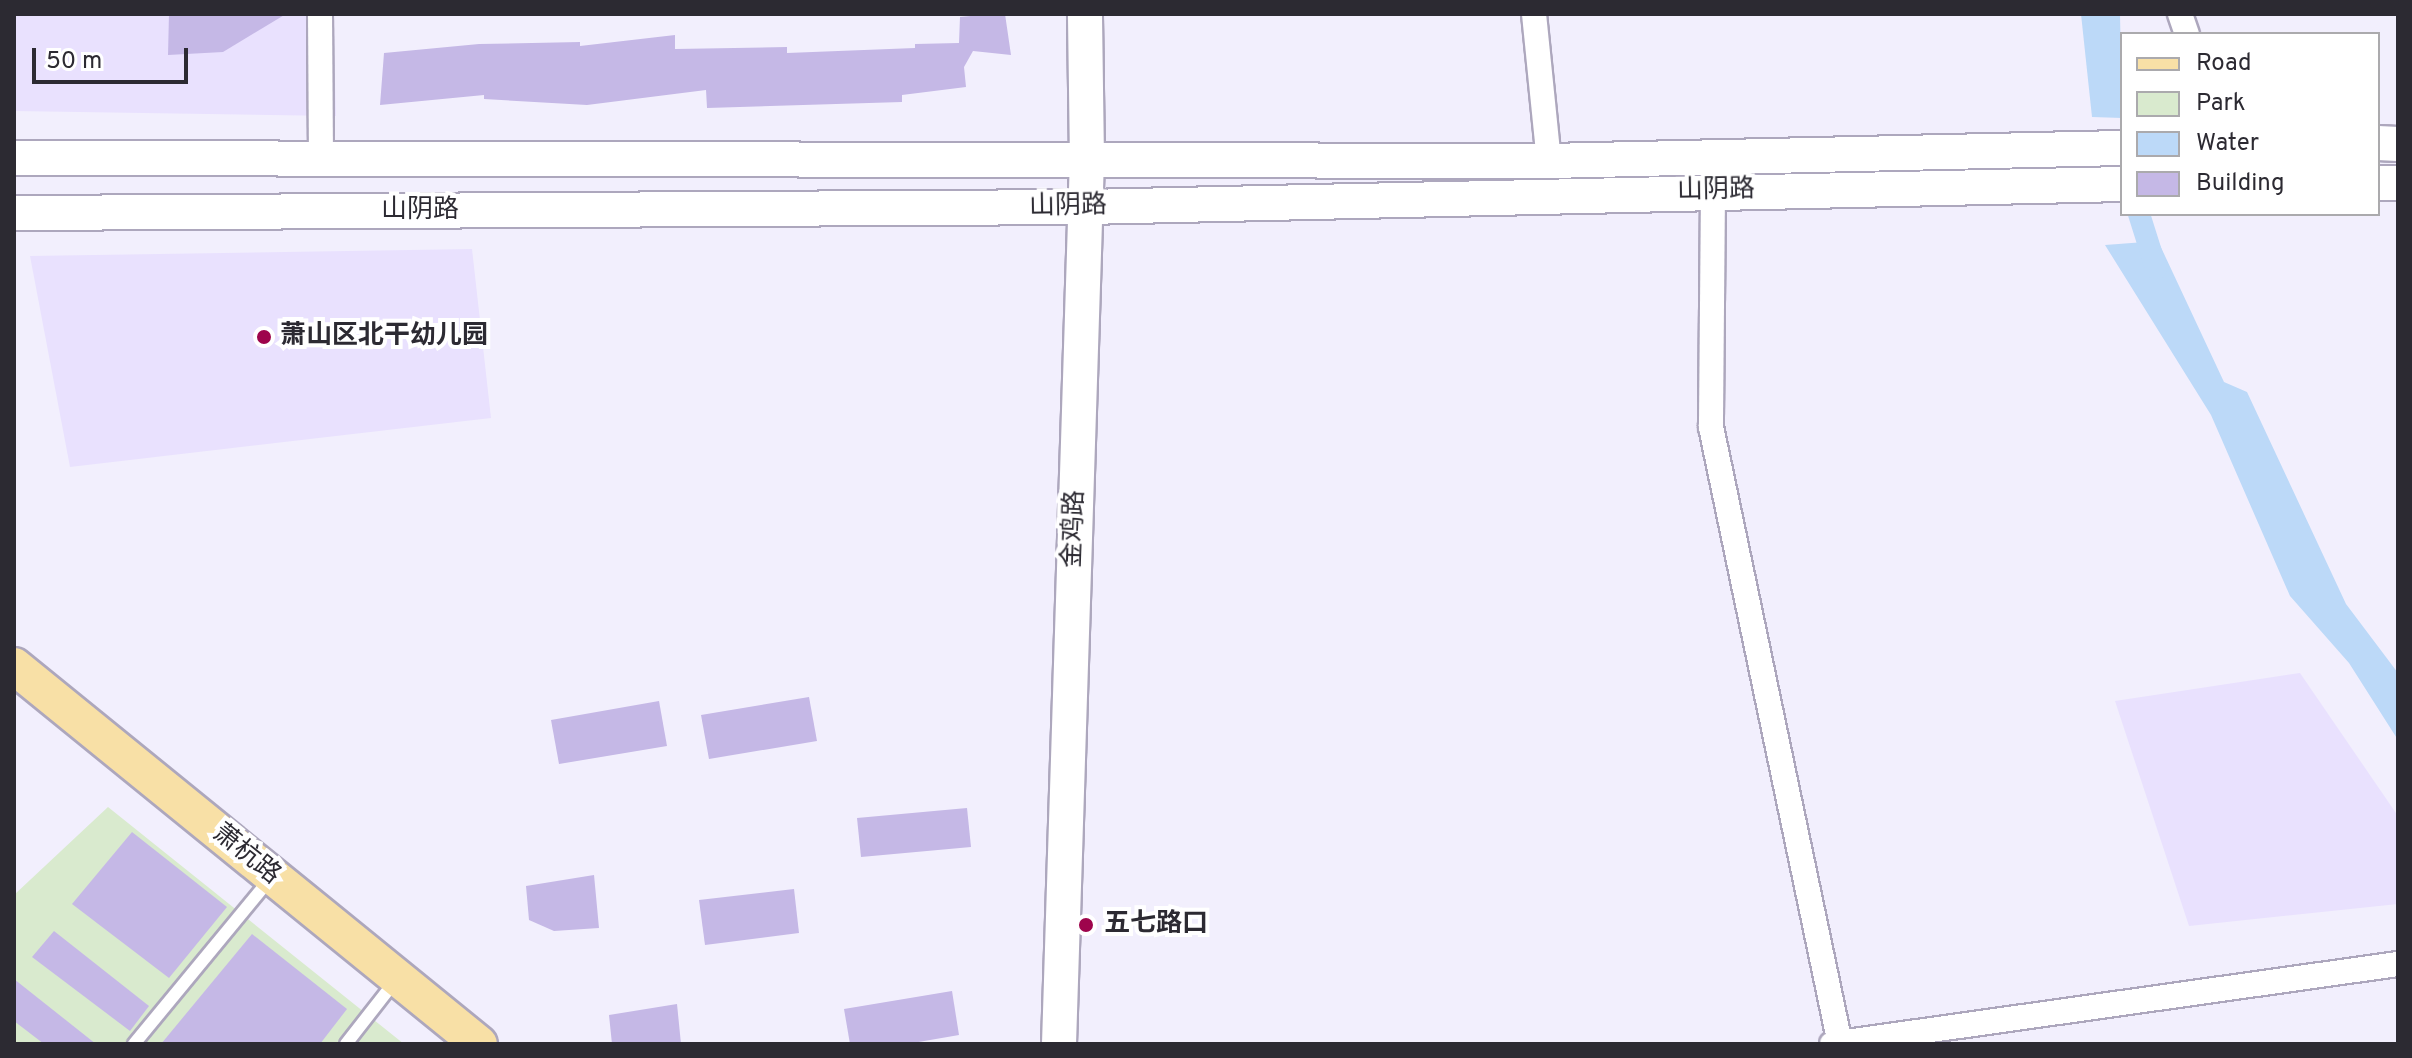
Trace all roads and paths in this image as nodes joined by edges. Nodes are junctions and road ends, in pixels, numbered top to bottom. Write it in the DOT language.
graph roads {
  1 [pos="320,14"];
  2 [pos="1085,14"];
  3 [pos="1534,14"];
  4 [pos="2120,148"];
  5 [pos="14,158"];
  6 [pos="321,159"];
  7 [pos="1087,160"];
  8 [pos="1549,161"];
  9 [pos="2120,184"];
  10 [pos="1713,191"];
  11 [pos="1086,207"];
  12 [pos="14,213"];
  13 [pos="14,666"];
  14 [pos="273,876"];
  15 [pos="2398,964"];
  16 [pos="398,978"];
  17 [pos="134,1044"];
  18 [pos="346,1044"];
  19 [pos="479,1044"];
  20 [pos="1059,1044"];
  21 [pos="1832,1044"];
  22 [pos="1840,1044"];
  1 -- 6 [label="street"];
  2 -- 7 [label="main road, 金鸡路"];
  3 -- 8 [label="street"];
  4 -- 8 [label="main road, 山阴路"];
  5 -- 6 [label="main road, 山阴路"];
  6 -- 7 [label="main road, 山阴路"];
  7 -- 8 [label="main road, 山阴路"];
  7 -- 11 [label="main road, 金鸡路"];
  9 -- 10 [label="main road, 山阴路"];
  10 -- 11 [label="main road, 山阴路"];
  10 -- 22 [label="street"];
  11 -- 12 [label="main road, 山阴路"];
  11 -- 20 [label="main road, 金鸡路"];
  13 -- 14 [label="main road, 萧杭路"];
  14 -- 16 [label="main road, 萧杭路"];
  14 -- 17 [label="lane"];
  15 -- 22 [label="street"];
  16 -- 18 [label="lane"];
  16 -- 19 [label="main road, 萧杭路"];
  21 -- 22 [label="street"];
}
